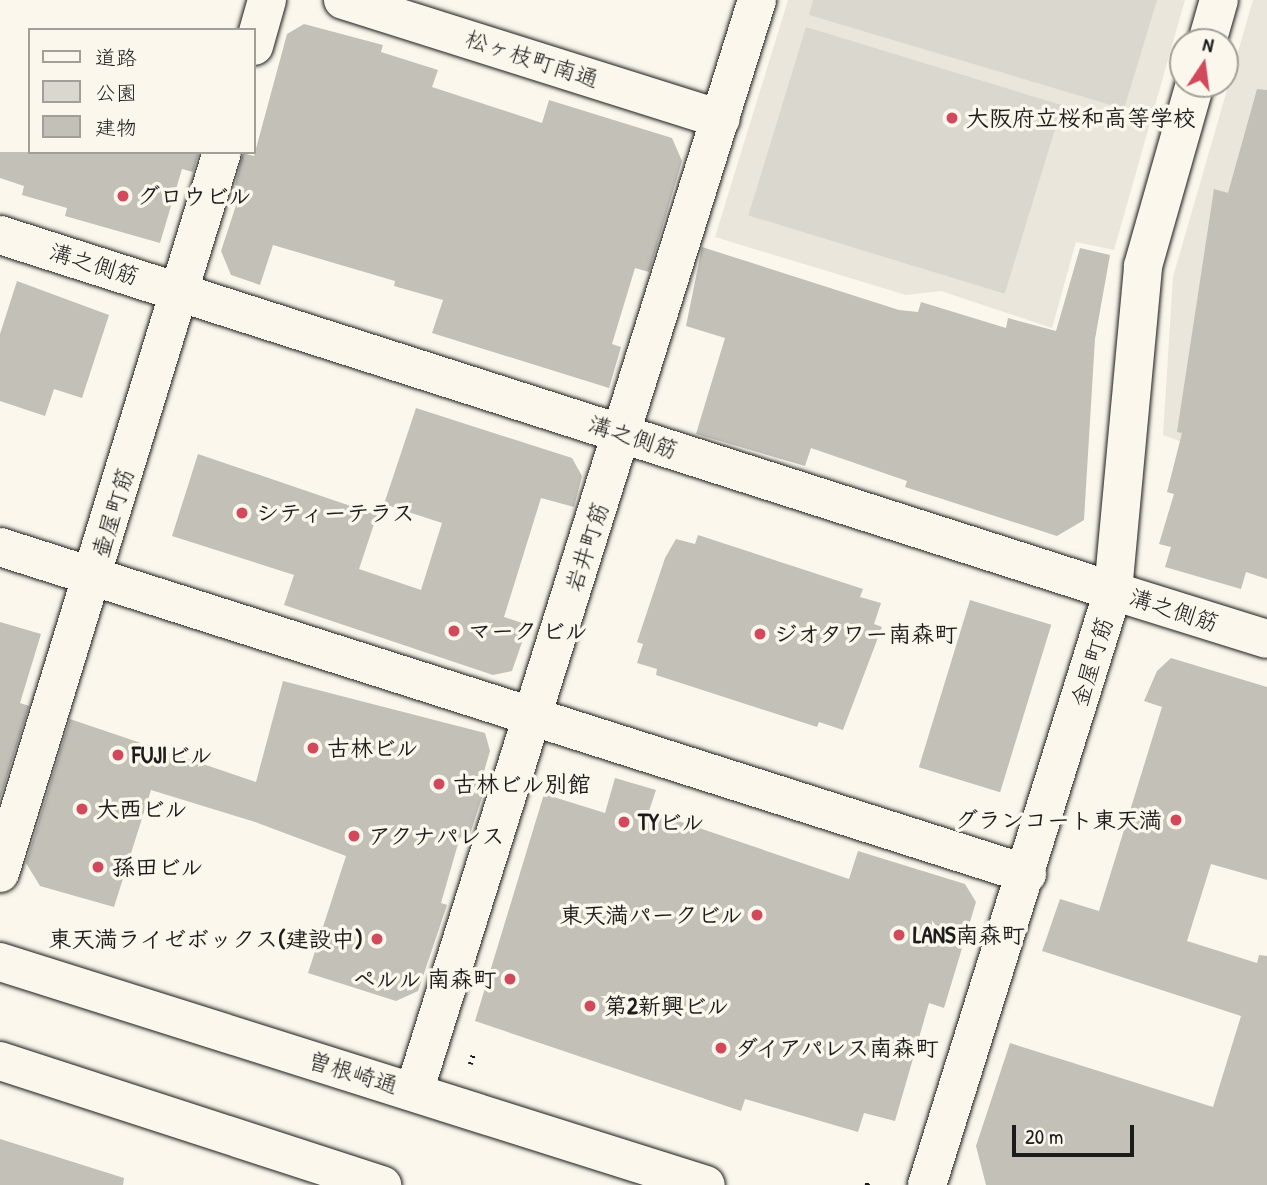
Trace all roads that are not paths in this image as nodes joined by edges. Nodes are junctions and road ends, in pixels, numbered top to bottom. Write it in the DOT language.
graph roads {
  1 [pos="267,0"];
  2 [pos="343,0"];
  3 [pos="757,0"];
  4 [pos="1219,0"];
  5 [pos="1211,28"];
  6 [pos="256,39"];
  7 [pos="1191,98"];
  8 [pos="720,119"];
  9 [pos="221,154"];
  10 [pos="0,235"];
  11 [pos="181,292"];
  12 [pos="624,434"];
  13 [pos="0,547"];
  14 [pos="94,577"];
  15 [pos="1113,591"];
  16 [pos="1267,639"];
  17 [pos="532,717"];
  18 [pos="0,873"];
  19 [pos="1027,874"];
  20 [pos="0,962"];
  21 [pos="0,1061"];
  22 [pos="414,1092"];
  23 [pos="374,1184"];
  24 [pos="706,1185"];
  25 [pos="927,1185"];
  1 -- 6 [label="main road"];
  2 -- 8 [label="main road, 松ヶ枝町南通"];
  3 -- 8 [label="main road, 岩井町筋"];
  4 -- 5 [label="main road"];
  7 -- 15 [label="main road, 金屋町筋"];
  8 -- 12 [label="main road, 岩井町筋"];
  9 -- 11 [label="main road, 壷屋町筋"];
  10 -- 11 [label="main road, 溝之側筋"];
  11 -- 12 [label="main road, 溝之側筋"];
  11 -- 14 [label="main road, 壷屋町筋"];
  12 -- 15 [label="main road, 溝之側筋"];
  12 -- 17 [label="main road, 岩井町筋"];
  13 -- 14 [label="main road"];
  14 -- 17 [label="main road"];
  14 -- 18 [label="main road, 壷屋町筋"];
  15 -- 16 [label="main road, 溝之側筋"];
  15 -- 19 [label="main road, 金屋町筋"];
  17 -- 19 [label="main road"];
  17 -- 22 [label="main road, 岩井町筋"];
  19 -- 25 [label="main road, 金屋町筋"];
  20 -- 22 [label="main road, 曽根崎通"];
  21 -- 23 [label="main road"];
  22 -- 24 [label="main road, 曽根崎通"];
}
